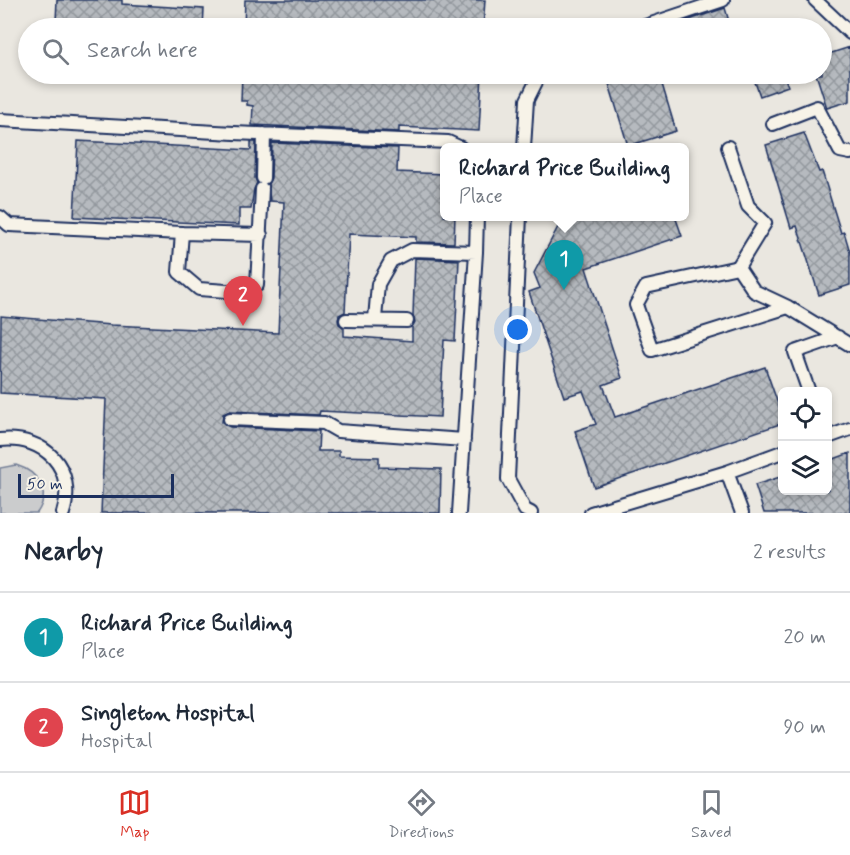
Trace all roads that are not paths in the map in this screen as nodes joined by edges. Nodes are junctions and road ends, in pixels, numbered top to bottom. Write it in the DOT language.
graph roads {
  1 [pos="723,0"];
  2 [pos="815,0"];
  3 [pos="669,18"];
  4 [pos="850,33"];
  5 [pos="535,84"];
  6 [pos="0,120"];
  7 [pos="773,124"];
  8 [pos="264,134"];
  9 [pos="451,143"];
  10 [pos="524,143"];
  11 [pos="728,147"];
  12 [pos="850,153"];
  13 [pos="0,217"];
  14 [pos="477,221"];
  15 [pos="520,221"];
  16 [pos="182,233"];
  17 [pos="261,235"];
  18 [pos="476,252"];
  19 [pos="738,267"];
  20 [pos="788,307"];
  21 [pos="375,319"];
  22 [pos="346,320"];
  23 [pos="407,321"];
  24 [pos="838,337"];
  25 [pos="850,345"];
  26 [pos="807,387"];
  27 [pos="230,419"];
  28 [pos="850,429"];
  29 [pos="832,436"];
  30 [pos="0,440"];
  31 [pos="464,440"];
  32 [pos="778,454"];
  33 [pos="727,472"];
  34 [pos="63,513"];
  35 [pos="459,513"];
  36 [pos="531,513"];
  37 [pos="591,513"];
  38 [pos="742,513"];
  1 -- 3 [label="lane"];
  2 -- 4 [label="lane"];
  5 -- 10 [label="lane"];
  6 -- 8 [label="lane"];
  7 -- 12 [label="lane"];
  8 -- 9 [label="lane"];
  8 -- 17 [label="lane"];
  11 -- 19 [label="lane"];
  13 -- 16 [label="lane"];
  14 -- 18 [label="lane"];
  15 -- 36 [label="lane"];
  16 -- 17 [label="lane"];
  16 -- 17 [label="lane"];
  18 -- 21 [label="lane"];
  18 -- 31 [label="lane"];
  19 -- 20 [label="lane"];
  19 -- 20 [label="lane"];
  20 -- 24 [label="lane"];
  21 -- 22 [label="lane"];
  21 -- 23 [label="lane"];
  24 -- 25 [label="lane"];
  24 -- 26 [label="lane"];
  27 -- 31 [label="lane"];
  28 -- 29 [label="lane"];
  30 -- 34 [label="lane"];
  31 -- 35 [label="lane"];
  32 -- 33 [label="lane"];
  33 -- 37 [label="lane"];
  33 -- 38 [label="lane"];
}
